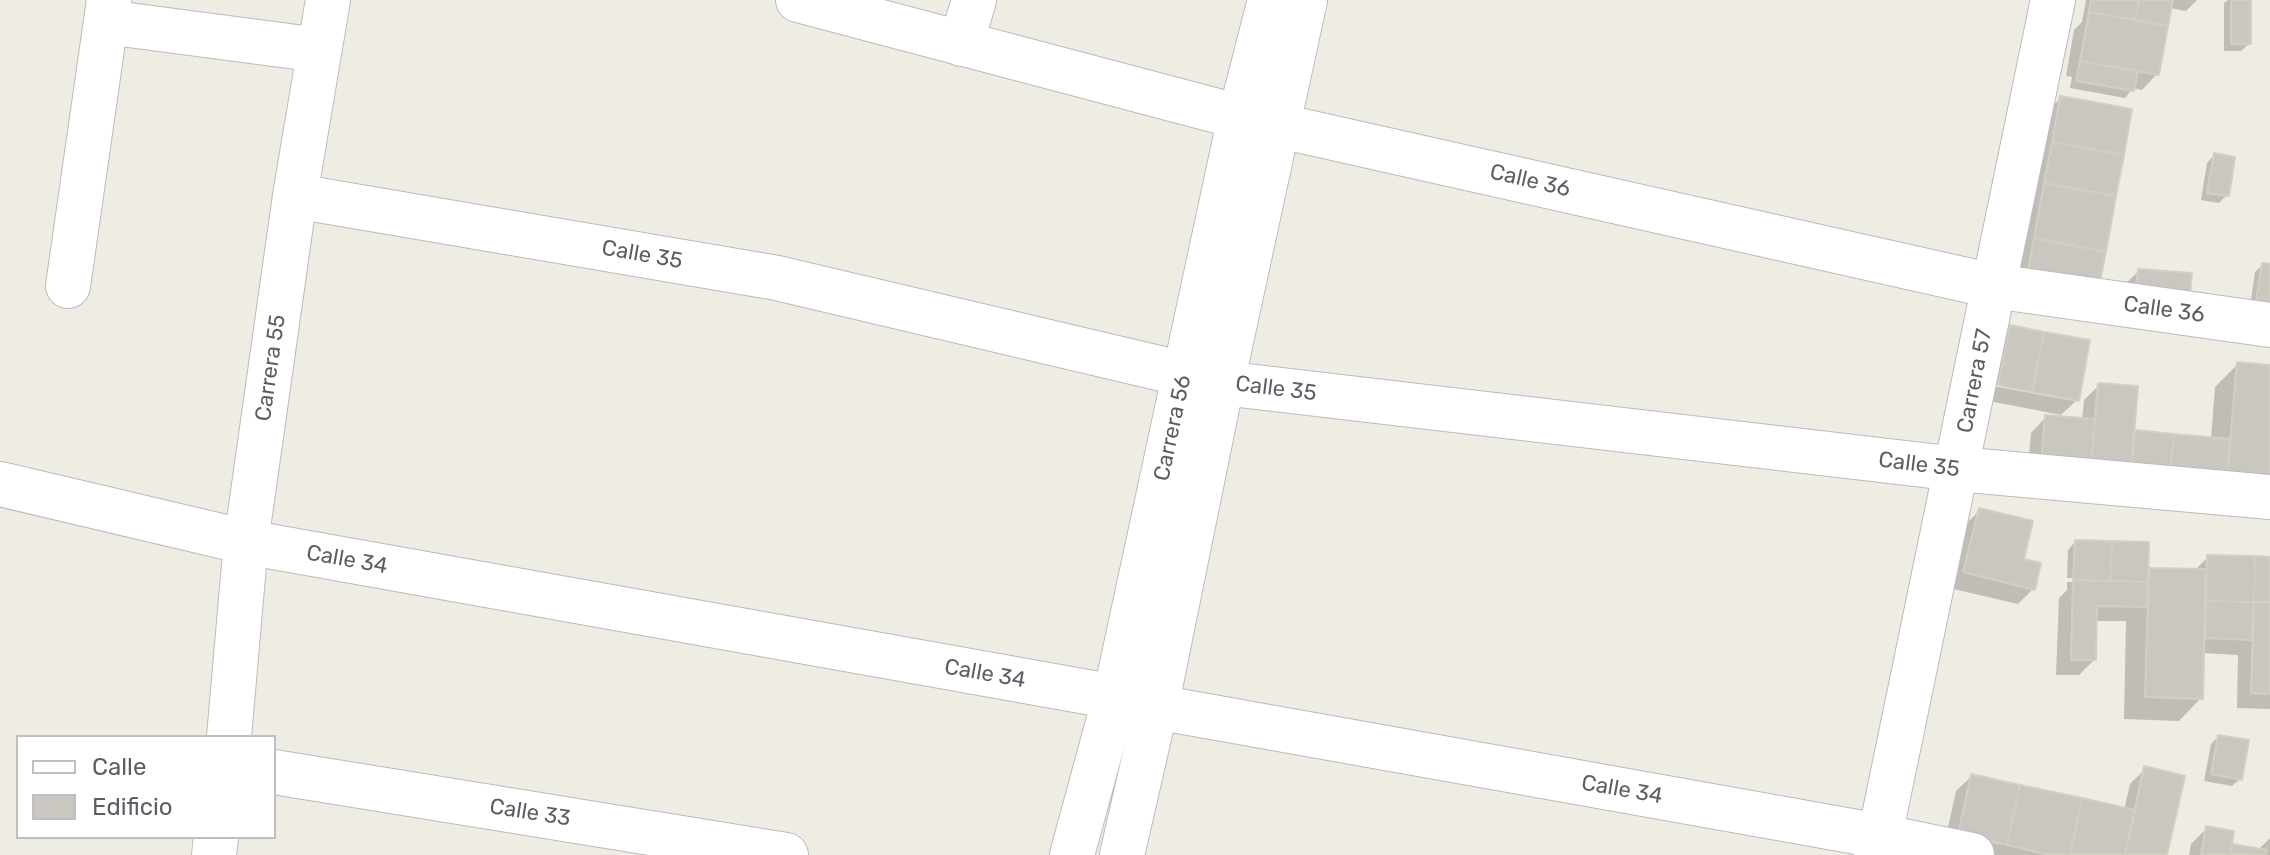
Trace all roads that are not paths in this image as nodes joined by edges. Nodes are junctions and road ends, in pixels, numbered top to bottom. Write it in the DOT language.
graph roads {
  1 [pos="328,0"];
  2 [pos="798,0"];
  3 [pos="974,0"];
  4 [pos="1270,0"];
  5 [pos="1305,0"];
  6 [pos="2053,0"];
  7 [pos="107,11"];
  8 [pos="961,44"];
  9 [pos="319,50"];
  10 [pos="1258,120"];
  11 [pos="295,196"];
  12 [pos="68,286"];
  13 [pos="1993,286"];
  14 [pos="2270,325"];
  15 [pos="1204,379"];
  16 [pos="1957,469"];
  17 [pos="0,484"];
  18 [pos="2270,497"];
  19 [pos="246,542"];
  20 [pos="1136,702"];
  21 [pos="229,735"];
  22 [pos="276,772"];
  23 [pos="1878,845"];
  24 [pos="786,855"];
  25 [pos="1072,855"];
  26 [pos="1122,855"];
  27 [pos="1972,855"];
  1 -- 9 [label="street, Carrera 55"];
  2 -- 8 [label="street, Calle 36"];
  3 -- 8 [label="street"];
  4 -- 10 [label="street, Carrera 56"];
  5 -- 10 [label="street, Carrera 56"];
  6 -- 13 [label="street, Carrera 57"];
  7 -- 9 [label="street"];
  7 -- 12 [label="street"];
  8 -- 10 [label="street, Calle 36"];
  9 -- 11 [label="street, Carrera 55"];
  10 -- 13 [label="street, Calle 36"];
  10 -- 15 [label="street, Carrera 56"];
  11 -- 15 [label="street, Calle 35"];
  11 -- 19 [label="street, Carrera 55"];
  13 -- 14 [label="street, Calle 36"];
  13 -- 16 [label="street, Carrera 57"];
  15 -- 16 [label="street, Calle 35"];
  15 -- 20 [label="street, Carrera 56"];
  16 -- 18 [label="street, Calle 35"];
  16 -- 23 [label="street, Carrera 57"];
  17 -- 19 [label="street, Calle 34"];
  19 -- 20 [label="street, Calle 34"];
  19 -- 21 [label="street, Carrera 55"];
  20 -- 23 [label="street, Calle 34"];
  20 -- 25 [label="street, Carrera 56"];
  20 -- 26 [label="street, Carrera 56"];
  22 -- 24 [label="street, Calle 33"];
  23 -- 27 [label="street, Calle 34"];
}
